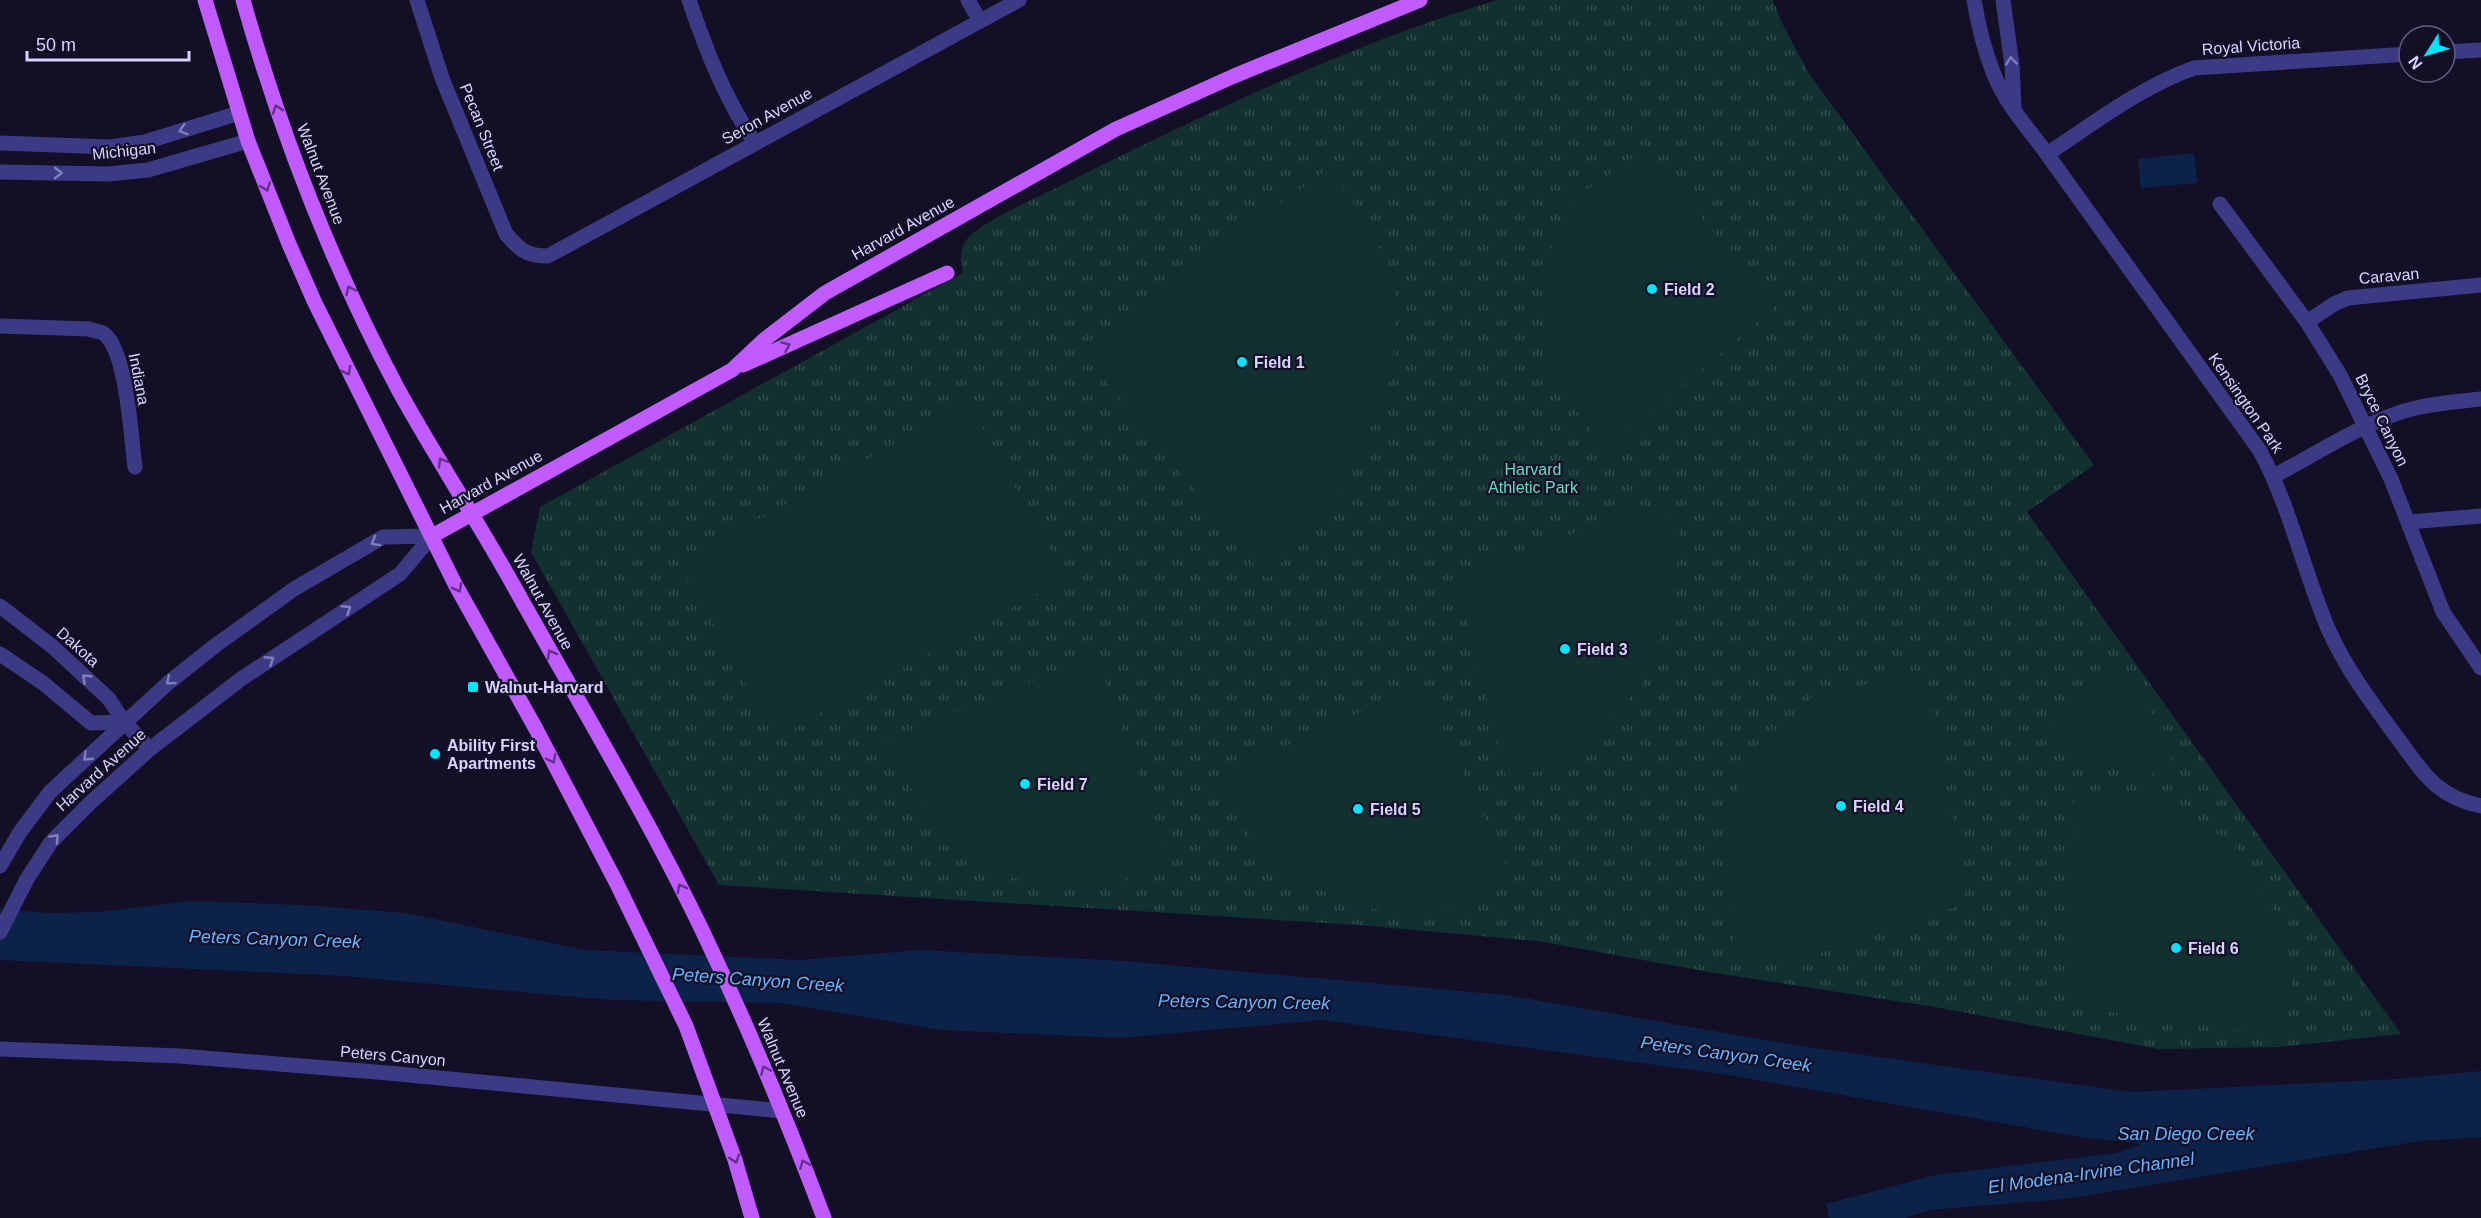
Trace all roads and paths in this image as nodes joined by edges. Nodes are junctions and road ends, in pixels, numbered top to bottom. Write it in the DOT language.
graph roads {
  1 [pos="205,0"];
  2 [pos="243,0"];
  3 [pos="417,0"];
  4 [pos="689,0"];
  5 [pos="968,0"];
  6 [pos="1019,0"];
  7 [pos="1420,0"];
  8 [pos="1974,0"];
  9 [pos="2003,0"];
  10 [pos="980,21"];
  11 [pos="2481,50"];
  12 [pos="2457,51"];
  13 [pos="2397,55"];
  14 [pos="2014,111"];
  15 [pos="238,113"];
  16 [pos="248,141"];
  17 [pos="0,142"];
  18 [pos="754,143"];
  19 [pos="2047,154"];
  20 [pos="0,172"];
  21 [pos="2220,204"];
  22 [pos="532,256"];
  23 [pos="947,273"];
  24 [pos="2481,285"];
  25 [pos="2307,322"];
  26 [pos="0,326"];
  27 [pos="732,370"];
  28 [pos="2481,399"];
  29 [pos="2366,427"];
  30 [pos="135,467"];
  31 [pos="2274,476"];
  32 [pos="471,513"];
  33 [pos="2481,516"];
  34 [pos="2409,522"];
  35 [pos="432,536"];
  36 [pos="0,606"];
  37 [pos="0,654"];
  38 [pos="2481,668"];
  39 [pos="124,722"];
  40 [pos="150,749"];
  41 [pos="2481,806"];
  42 [pos="0,866"];
  43 [pos="0,932"];
  44 [pos="0,1049"];
  45 [pos="715,1104"];
  46 [pos="782,1111"];
  47 [pos="752,1218"];
  48 [pos="824,1218"];
  1 -- 15 [label="main road"];
  32 -- 2 [label="main road, Walnut Avenue, one-way"];
  3 -- 22 [label="street, Pecan Street"];
  4 -- 18 [label="street"];
  5 -- 10 [label="street"];
  6 -- 10 [label="street, Seron Avenue"];
  7 -- 27 [label="main road, Harvard Avenue"];
  8 -- 14 [label="street, Kensington Park"];
  14 -- 9 [label="street, one-way"];
  10 -- 18 [label="street, Seron Avenue"];
  11 -- 12 [label="street"];
  13 -- 19 [label="street, Royal Victoria"];
  14 -- 19 [label="street, Kensington Park"];
  15 -- 16 [label="main road"];
  15 -- 17 [label="street, Michigan, one-way"];
  20 -- 16 [label="street, Michigan, one-way"];
  16 -- 35 [label="main road, one-way"];
  18 -- 22 [label="street, Seron Avenue"];
  19 -- 31 [label="street, Kensington Park"];
  21 -- 25 [label="street, Bryce Canyon"];
  27 -- 23 [label="main road, one-way"];
  24 -- 25 [label="street, Caravan"];
  25 -- 29 [label="street, Bryce Canyon"];
  26 -- 30 [label="street, Indiana"];
  27 -- 32 [label="main road, Harvard Avenue"];
  28 -- 29 [label="street"];
  29 -- 31 [label="street"];
  29 -- 34 [label="street, Bryce Canyon"];
  31 -- 41 [label="street, Kensington Park"];
  32 -- 35 [label="main road, Harvard Avenue"];
  46 -- 32 [label="main road, Walnut Avenue, one-way"];
  33 -- 34 [label="street"];
  34 -- 38 [label="street, Bryce Canyon"];
  35 -- 39 [label="street, Harvard Avenue, one-way"];
  40 -- 35 [label="street, Harvard Avenue, one-way"];
  35 -- 45 [label="main road, one-way"];
  39 -- 36 [label="street, Dakota, one-way"];
  37 -- 39 [label="street"];
  39 -- 40 [label="street, Dakota"];
  39 -- 42 [label="street, Harvard Avenue, one-way"];
  43 -- 40 [label="street, Harvard Avenue, one-way"];
  44 -- 45 [label="street, Peters Canyon"];
  45 -- 46 [label="street, Peters Canyon"];
  45 -- 47 [label="main road, one-way"];
  48 -- 46 [label="main road, Walnut Avenue, one-way"];
}
